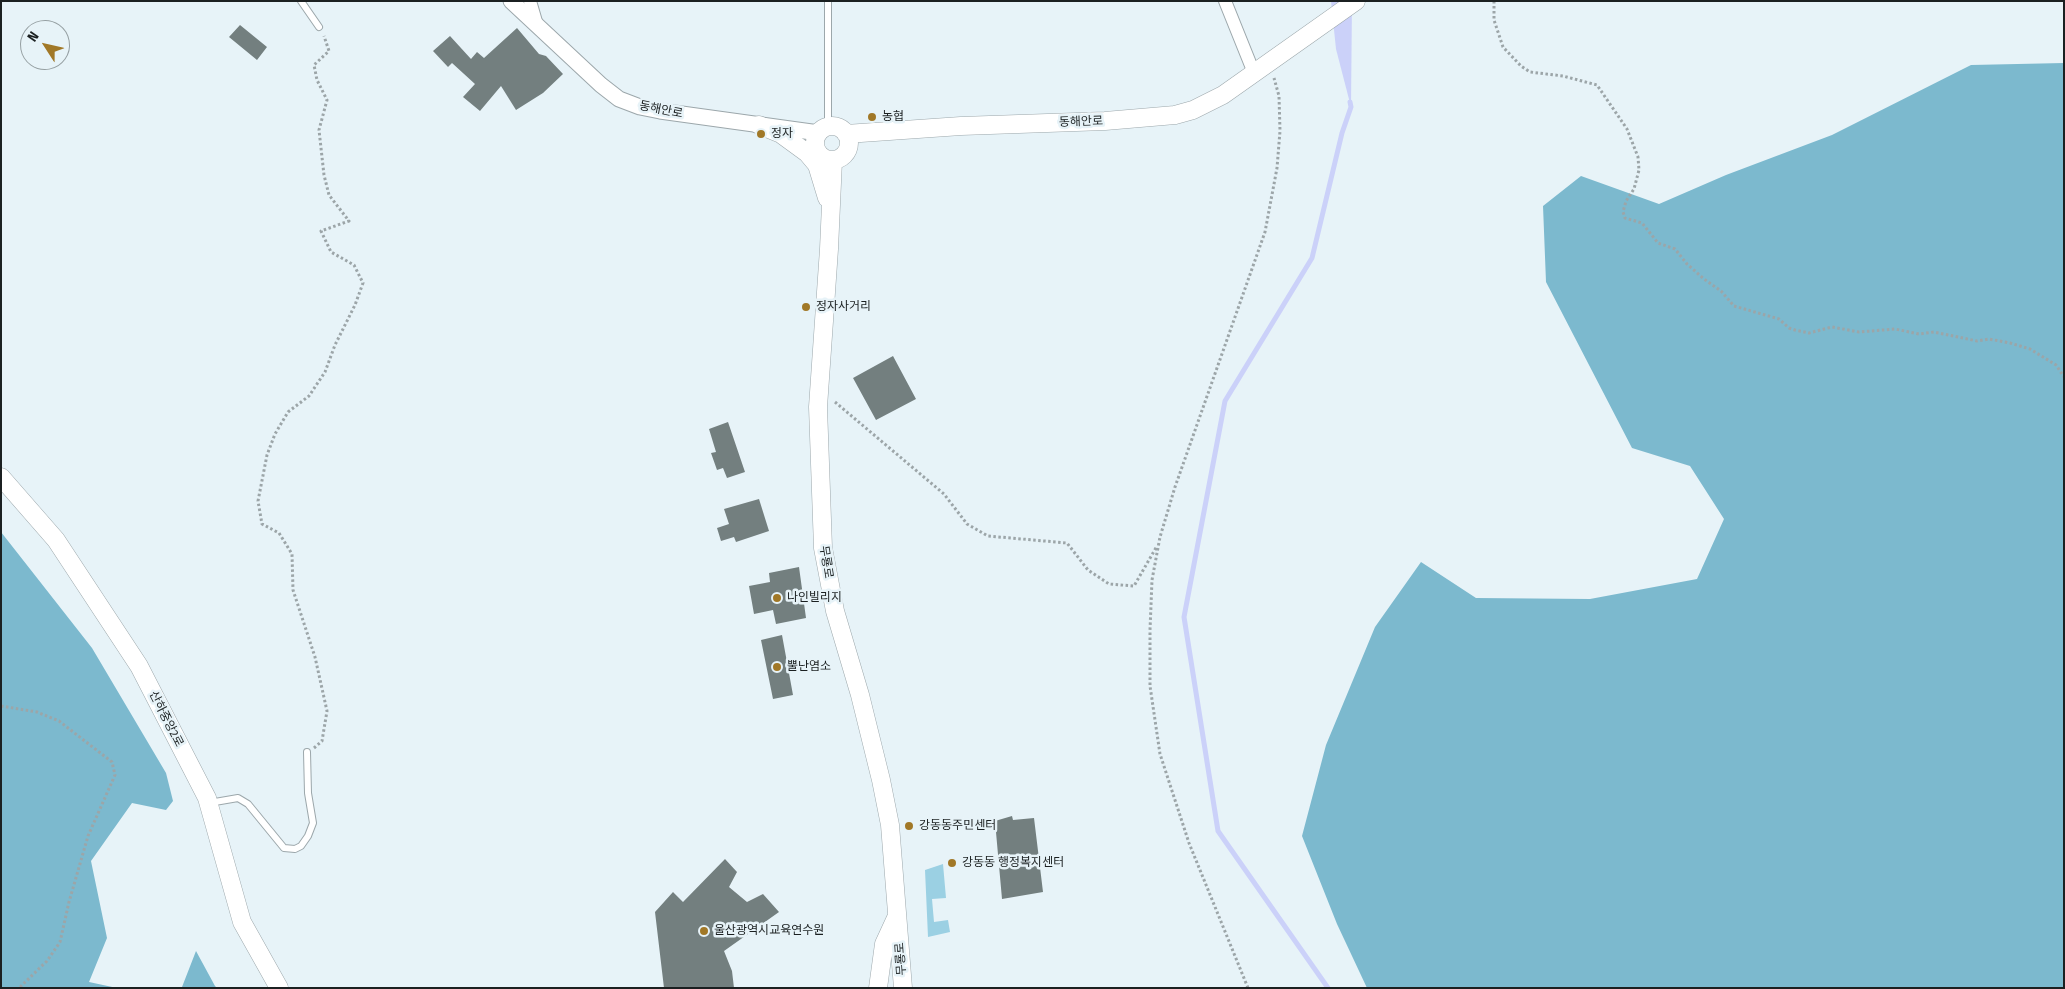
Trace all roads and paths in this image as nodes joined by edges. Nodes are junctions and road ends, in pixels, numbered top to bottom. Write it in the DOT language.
graph roads {
  1 [pos="300,1"];
  2 [pos="511,1"];
  3 [pos="530,1"];
  4 [pos="828,1"];
  5 [pos="1225,1"];
  6 [pos="1356,1"];
  7 [pos="1494,1"];
  8 [pos="537,24"];
  9 [pos="319,28"];
  10 [pos="1269,63"];
  11 [pos="1254,73"];
  12 [pos="759,125"];
  13 [pos="824,130"];
  14 [pos="846,134"];
  15 [pos="833,160"];
  16 [pos="830,207"];
  17 [pos="2064,377"];
  18 [pos="819,388"];
  19 [pos="1,477"];
  20 [pos="1159,544"];
  21 [pos="1,706"];
  22 [pos="307,752"];
  23 [pos="208,803"];
  24 [pos="897,915"];
  25 [pos="19,988"];
  26 [pos="279,988"];
  27 [pos="878,988"];
  28 [pos="903,988"];
  29 [pos="1248,988"];
  1 -- 9 [label="lane"];
  2 -- 8 [label="street, 동해안로"];
  3 -- 8 [label="street"];
  4 -- 13 [label="lane"];
  5 -- 11 [label="street"];
  6 -- 10 [label="main road, 동해안로"];
  7 -- 17 [label="path"];
  8 -- 12 [label="street, 동해안로"];
  9 -- 22 [label="path"];
  10 -- 11 [label="main road, 동해안로"];
  10 -- 20 [label="path"];
  11 -- 14 [label="main road, 동해안로"];
  12 -- 13 [label="street, 동해안로"];
  12 -- 16 [label="main road"];
  13 -- 14 [label="main road"];
  13 -- 15 [label="main road"];
  14 -- 15 [label="main road"];
  15 -- 16 [label="main road, 무룡로"];
  16 -- 18 [label="main road, 무룡로"];
  18 -- 20 [label="path"];
  18 -- 24 [label="main road, 무룡로"];
  19 -- 23 [label="main road, 산하중앙2로"];
  20 -- 29 [label="path"];
  21 -- 25 [label="path"];
  22 -- 23 [label="lane"];
  23 -- 26 [label="main road, 산하중앙2로"];
  24 -- 27 [label="main road"];
  24 -- 28 [label="main road, 무룡로"];
}
